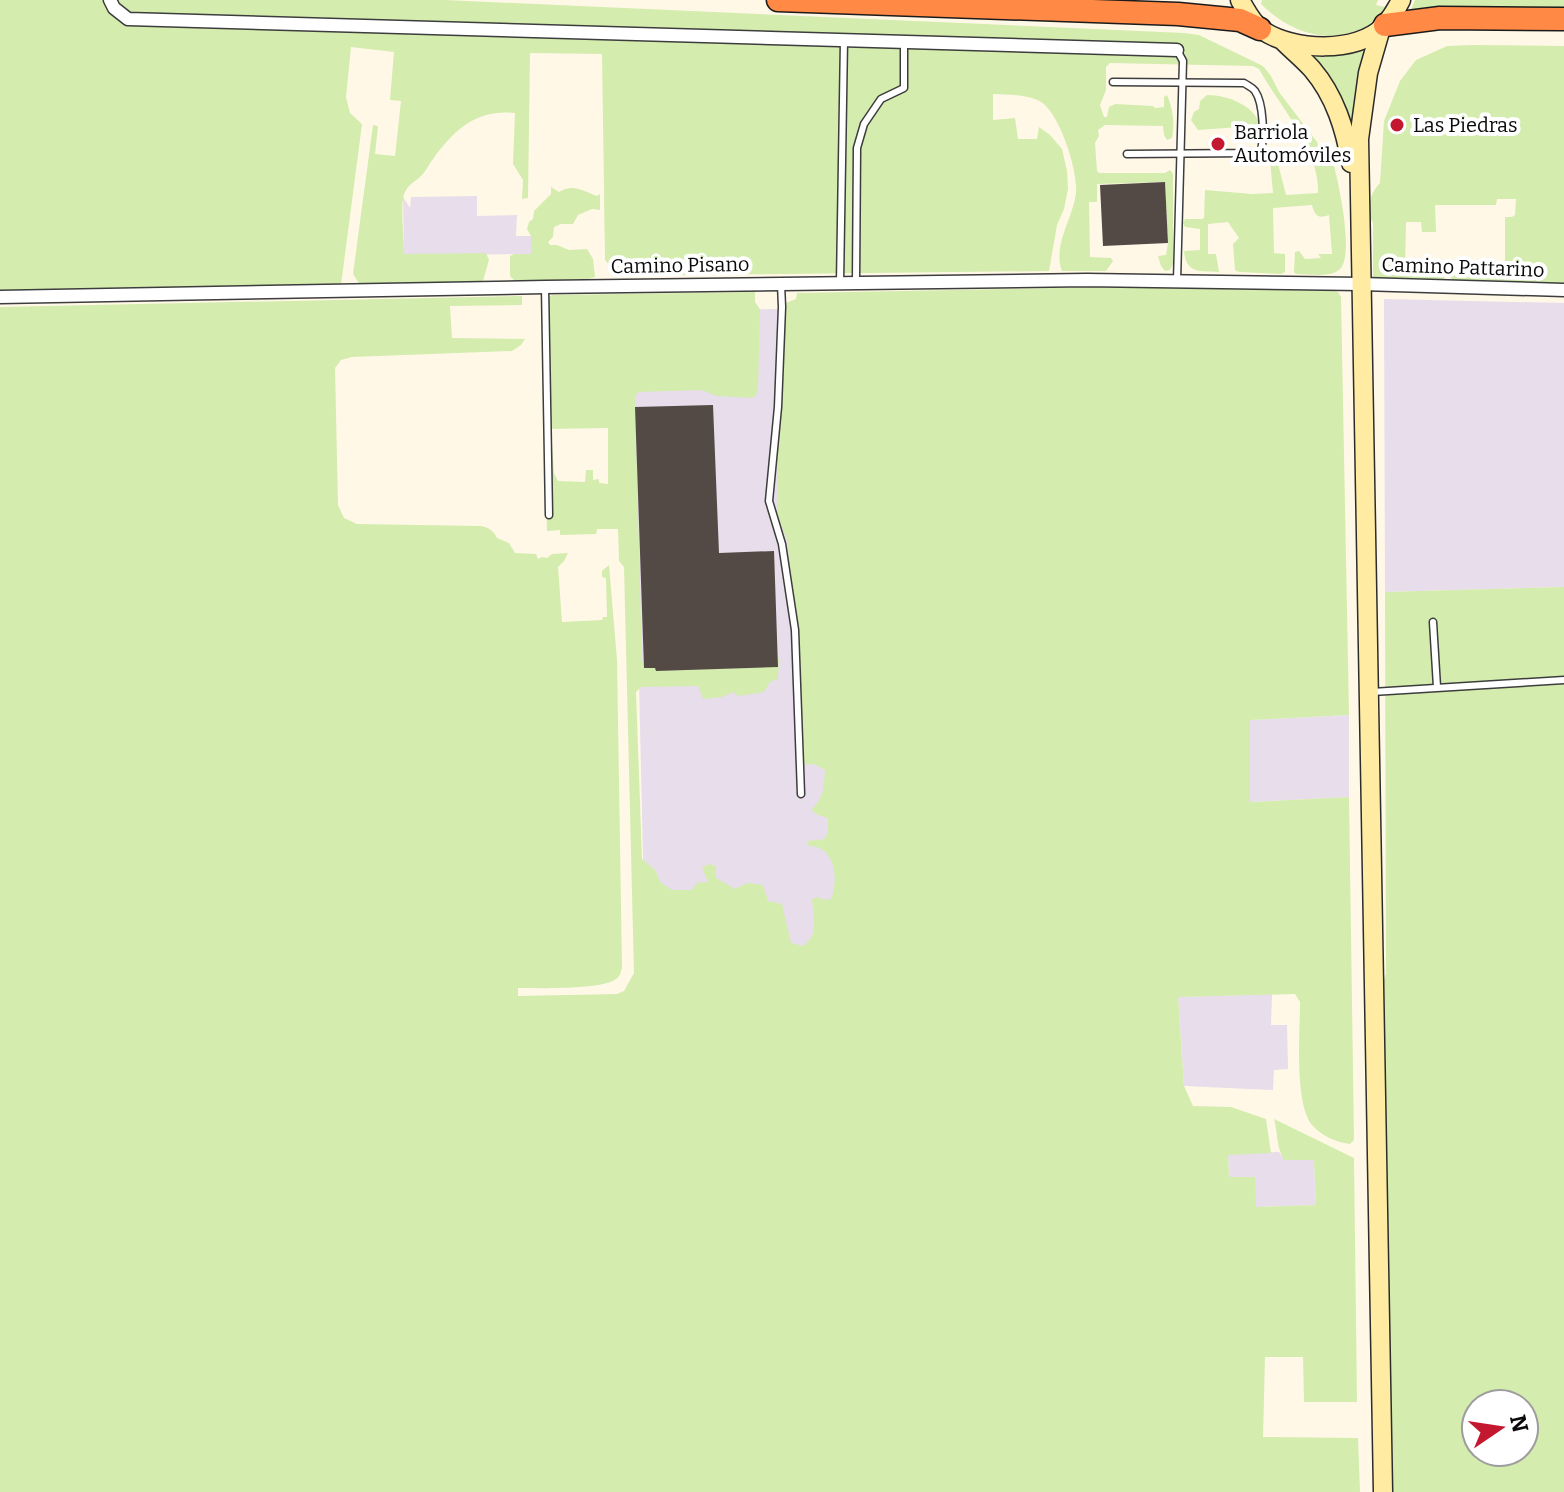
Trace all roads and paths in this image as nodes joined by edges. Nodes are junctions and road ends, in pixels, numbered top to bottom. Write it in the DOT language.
graph roads {
  1 [pos="110,0"];
  2 [pos="778,0"];
  3 [pos="1240,0"];
  4 [pos="1401,0"];
  5 [pos="1564,19"];
  6 [pos="1383,27"];
  7 [pos="1260,29"];
  8 [pos="844,40"];
  9 [pos="1284,41"];
  10 [pos="904,42"];
  11 [pos="1177,50"];
  12 [pos="1113,82"];
  13 [pos="1182,82"];
  14 [pos="1181,153"];
  15 [pos="1127,154"];
  16 [pos="1360,209"];
  17 [pos="1177,281"];
  18 [pos="840,283"];
  19 [pos="856,283"];
  20 [pos="781,284"];
  21 [pos="1361,284"];
  22 [pos="545,287"];
  23 [pos="1564,290"];
  24 [pos="0,297"];
  25 [pos="549,515"];
  26 [pos="1433,622"];
  27 [pos="1564,680"];
  28 [pos="1437,687"];
  29 [pos="1368,692"];
  30 [pos="801,794"];
  31 [pos="1383,1492"];
  1 -- 8 [label="street"];
  2 -- 7 [label="highway"];
  3 -- 7 [label="street"];
  4 -- 6 [label="street"];
  5 -- 6 [label="highway"];
  6 -- 9 [label="street"];
  6 -- 16 [label="street"];
  7 -- 9 [label="street"];
  8 -- 10 [label="street"];
  8 -- 18 [label="lane"];
  9 -- 16 [label="street"];
  10 -- 11 [label="street"];
  10 -- 19 [label="lane"];
  11 -- 13 [label="lane"];
  12 -- 13 [label="lane"];
  13 -- 14 [label="lane"];
  13 -- 14 [label="lane"];
  14 -- 15 [label="lane"];
  14 -- 17 [label="lane"];
  16 -- 21 [label="street"];
  17 -- 19 [label="street, Camino Pisano"];
  17 -- 21 [label="street, Camino Pisano"];
  18 -- 19 [label="street, Camino Pisano"];
  18 -- 20 [label="street, Camino Pisano"];
  20 -- 22 [label="street, Camino Pisano"];
  20 -- 30 [label="lane"];
  21 -- 23 [label="street, Camino Pattarino"];
  21 -- 29 [label="street"];
  22 -- 24 [label="street, Camino Pisano"];
  22 -- 25 [label="lane"];
  26 -- 28 [label="lane"];
  27 -- 28 [label="lane"];
  28 -- 29 [label="lane"];
  29 -- 31 [label="street"];
}
